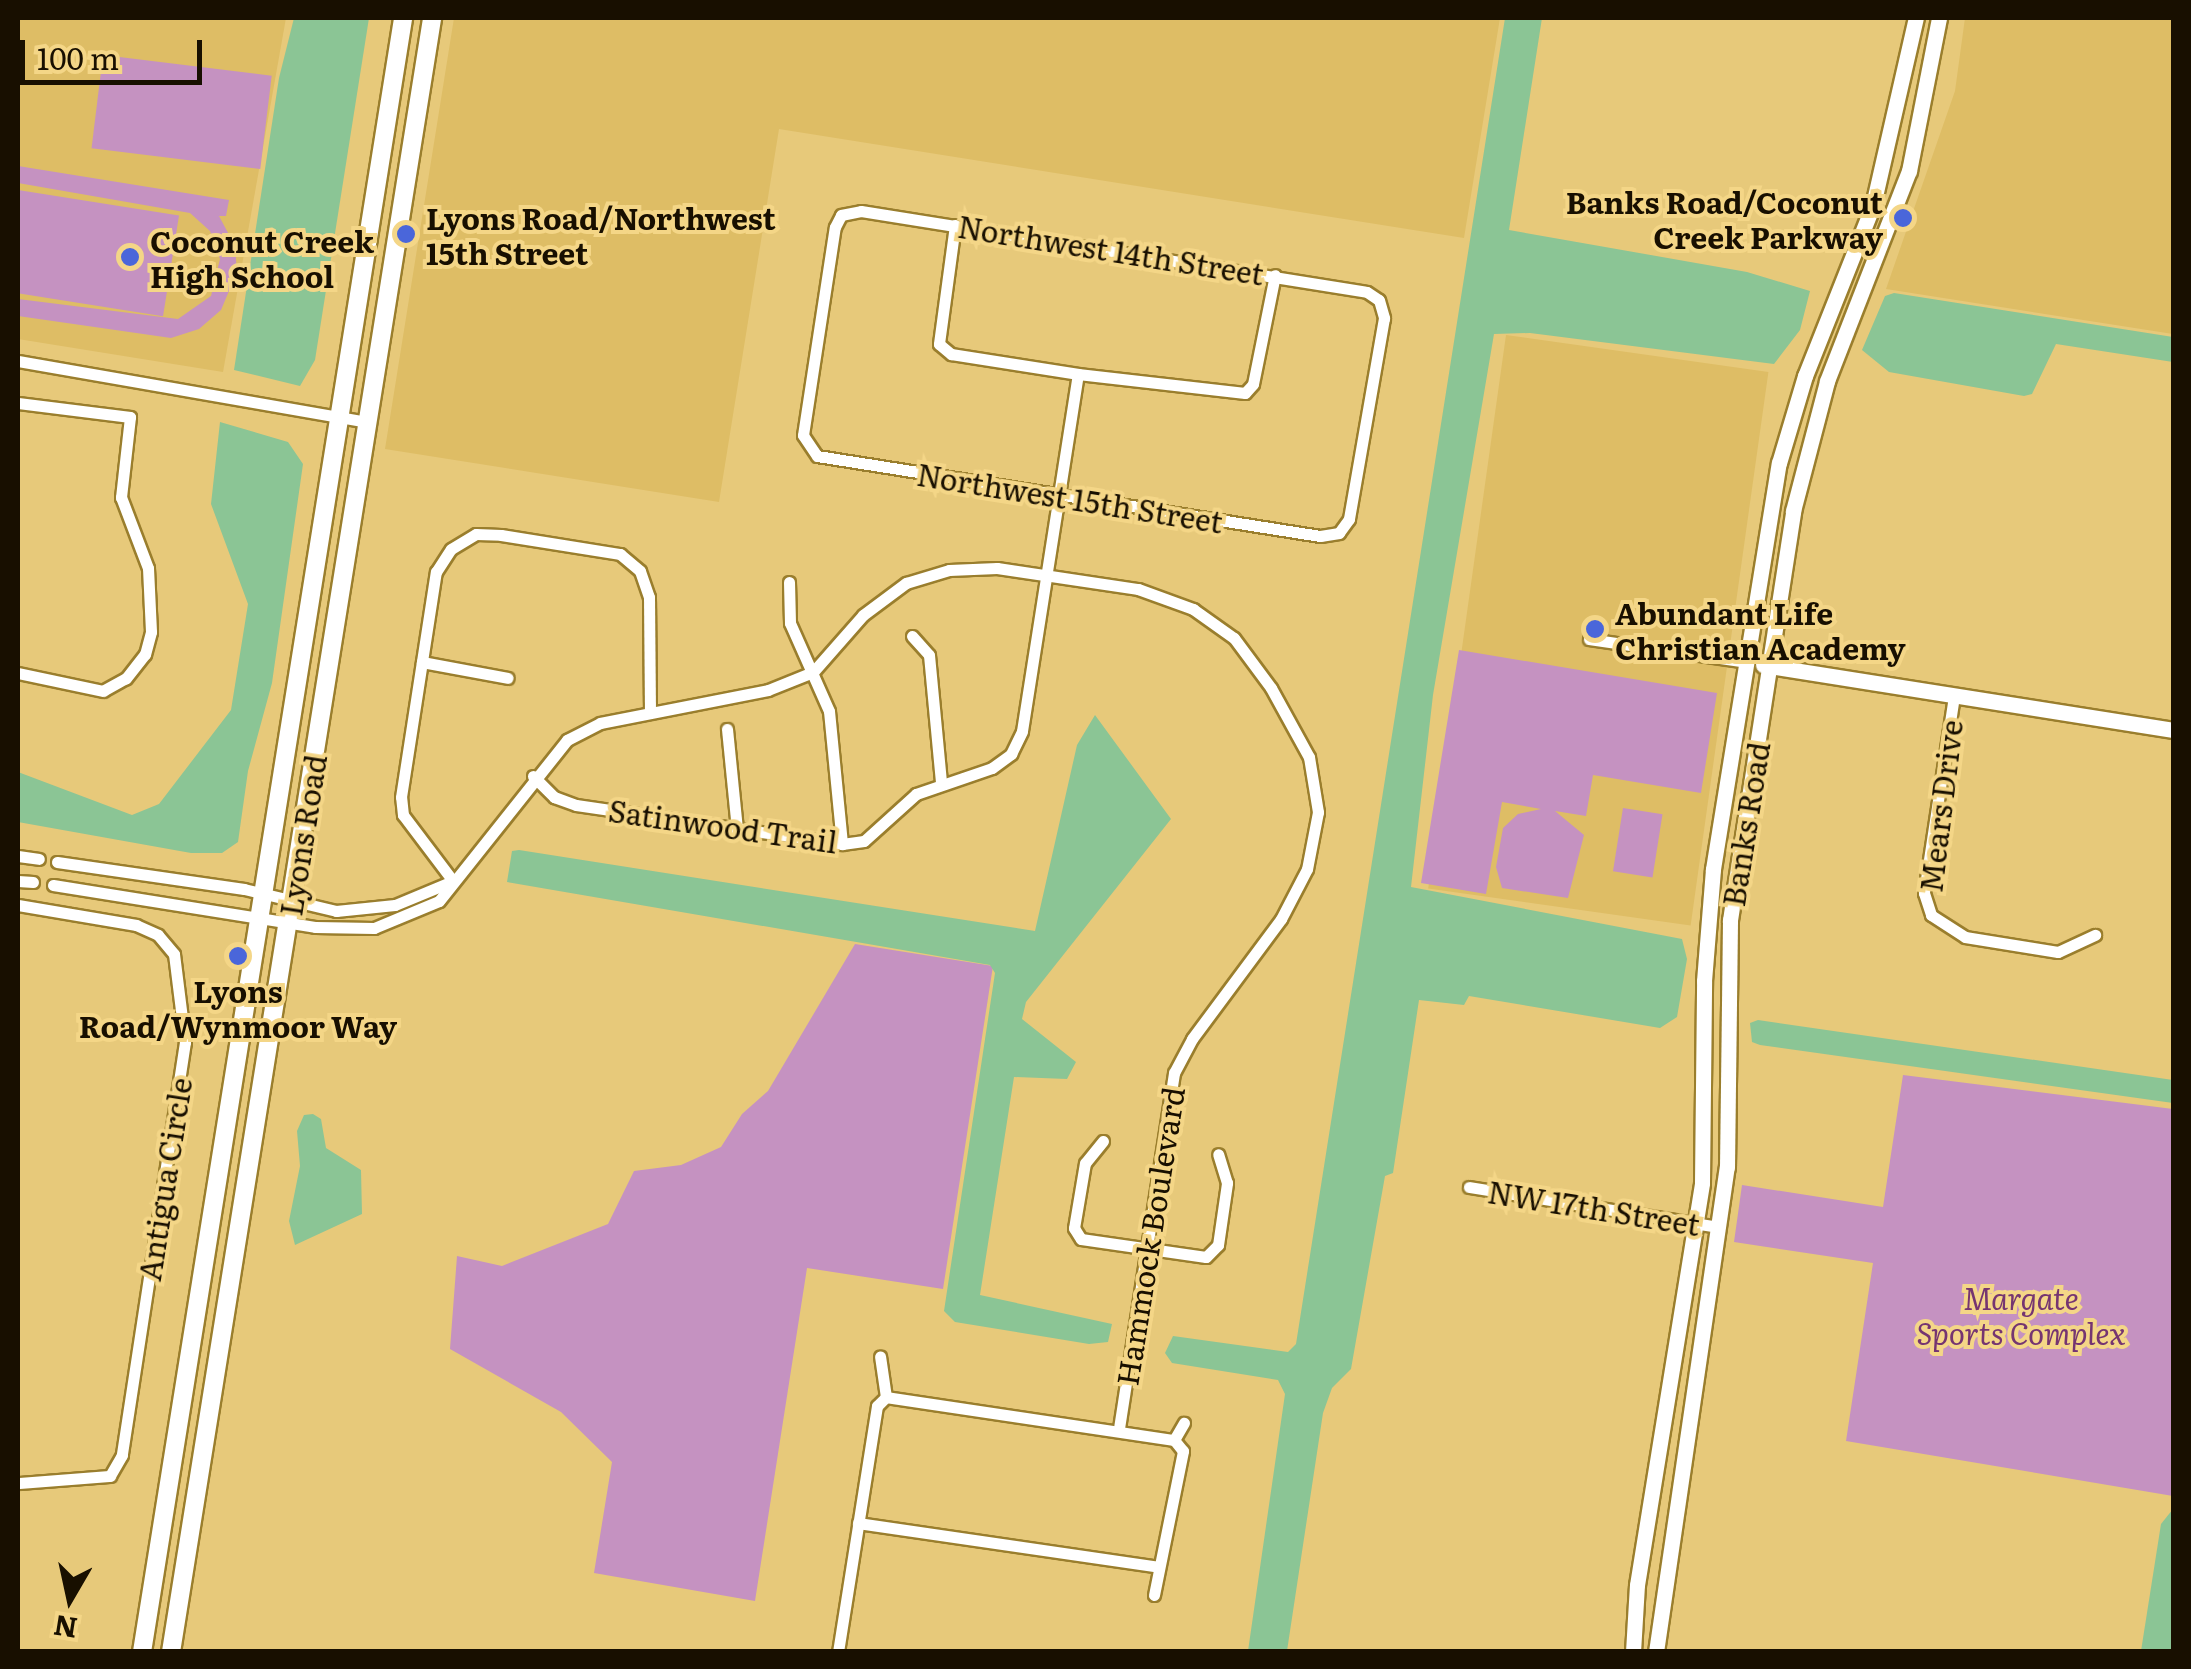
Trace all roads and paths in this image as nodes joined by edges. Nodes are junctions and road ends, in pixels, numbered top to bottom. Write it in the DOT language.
graph roads {
  1 [pos="403,18"];
  2 [pos="432,18"];
  3 [pos="1916,18"];
  4 [pos="1939,18"];
  5 [pos="955,224"];
  6 [pos="1275,275"];
  7 [pos="18,360"];
  8 [pos="1078,374"];
  9 [pos="18,403"];
  10 [pos="340,414"];
  11 [pos="367,422"];
  12 [pos="806,445"];
  13 [pos="1058,495"];
  14 [pos="1339,533"];
  15 [pos="1046,574"];
  16 [pos="789,582"];
  17 [pos="912,636"];
  18 [pos="1589,639"];
  19 [pos="422,662"];
  20 [pos="1747,662"];
  21 [pos="1769,666"];
  22 [pos="813,672"];
  23 [pos="18,673"];
  24 [pos="508,678"];
  25 [pos="1954,696"];
  26 [pos="650,710"];
  27 [pos="727,729"];
  28 [pos="2174,730"];
  29 [pos="533,776"];
  30 [pos="941,781"];
  31 [pos="738,829"];
  32 [pos="842,844"];
  33 [pos="18,856"];
  34 [pos="40,859"];
  35 [pos="57,862"];
  36 [pos="18,881"];
  37 [pos="453,881"];
  38 [pos="33,882"];
  39 [pos="53,886"];
  40 [pos="264,893"];
  41 [pos="291,900"];
  42 [pos="18,905"];
  43 [pos="260,918"];
  44 [pos="289,922"];
  45 [pos="2096,935"];
  46 [pos="1103,1141"];
  47 [pos="1218,1154"];
  48 [pos="1469,1187"];
  49 [pos="1696,1224"];
  50 [pos="1718,1227"];
  51 [pos="1144,1250"];
  52 [pos="880,1356"];
  53 [pos="886,1397"];
  54 [pos="1184,1423"];
  55 [pos="1119,1430"];
  56 [pos="1174,1440"];
  57 [pos="18,1484"];
  58 [pos="858,1524"];
  59 [pos="1159,1567"];
  60 [pos="1154,1595"];
  61 [pos="142,1652"];
  62 [pos="171,1652"];
  63 [pos="838,1652"];
  64 [pos="1633,1652"];
  65 [pos="1656,1652"];
  1 -- 10 [label="main road, Lyons Road"];
  2 -- 11 [label="main road, Lyons Road"];
  3 -- 20 [label="street, Banks Road"];
  4 -- 21 [label="street, Banks Road"];
  5 -- 6 [label="street, Northwest 14th Street"];
  5 -- 8 [label="street"];
  5 -- 12 [label="street, Northwest 14th Street"];
  6 -- 8 [label="street"];
  6 -- 14 [label="street, Northwest 14th Street"];
  7 -- 10 [label="street"];
  8 -- 13 [label="street"];
  9 -- 23 [label="street"];
  10 -- 11 [label="street"];
  10 -- 40 [label="main road, Lyons Road"];
  11 -- 41 [label="main road, Lyons Road"];
  12 -- 13 [label="street, Northwest 15th Street"];
  13 -- 14 [label="street, Northwest 15th Street"];
  13 -- 15 [label="street"];
  15 -- 22 [label="street, Hammock Boulevard"];
  15 -- 30 [label="street, Satinwood Trail"];
  15 -- 51 [label="street, Hammock Boulevard"];
  16 -- 22 [label="street"];
  17 -- 30 [label="street"];
  18 -- 20 [label="street"];
  19 -- 24 [label="street"];
  19 -- 26 [label="street"];
  19 -- 37 [label="street"];
  20 -- 21 [label="street"];
  20 -- 49 [label="street, Banks Road"];
  21 -- 25 [label="street"];
  21 -- 50 [label="street, Banks Road"];
  22 -- 26 [label="street, Hammock Boulevard"];
  22 -- 32 [label="street"];
  25 -- 28 [label="street"];
  25 -- 45 [label="street, Mears Drive"];
  26 -- 29 [label="street, Hammock Boulevard"];
  27 -- 31 [label="street"];
  29 -- 31 [label="street, Satinwood Trail"];
  29 -- 37 [label="street, Hammock Boulevard"];
  30 -- 32 [label="street, Satinwood Trail"];
  31 -- 32 [label="street, Satinwood Trail"];
  33 -- 34 [label="street"];
  35 -- 40 [label="street"];
  36 -- 38 [label="street"];
  37 -- 41 [label="street"];
  37 -- 44 [label="street, Hammock Boulevard"];
  39 -- 43 [label="street, Hammock Boulevard"];
  40 -- 41 [label="street"];
  40 -- 43 [label="main road, Lyons Road"];
  41 -- 44 [label="main road, Lyons Road"];
  42 -- 57 [label="street, Antigua Circle"];
  43 -- 44 [label="street, Hammock Boulevard"];
  43 -- 61 [label="main road, Lyons Road"];
  44 -- 62 [label="main road, Lyons Road"];
  46 -- 51 [label="street"];
  47 -- 51 [label="street"];
  48 -- 49 [label="street, NW 17th Street"];
  49 -- 50 [label="street, NW 17th Street"];
  49 -- 64 [label="street, Banks Road"];
  50 -- 65 [label="street, Banks Road"];
  51 -- 55 [label="street, Hammock Boulevard"];
  52 -- 53 [label="street"];
  53 -- 55 [label="street"];
  53 -- 58 [label="street"];
  54 -- 56 [label="street"];
  55 -- 56 [label="street"];
  56 -- 59 [label="street"];
  58 -- 59 [label="street"];
  58 -- 63 [label="street"];
  59 -- 60 [label="street"];
}
